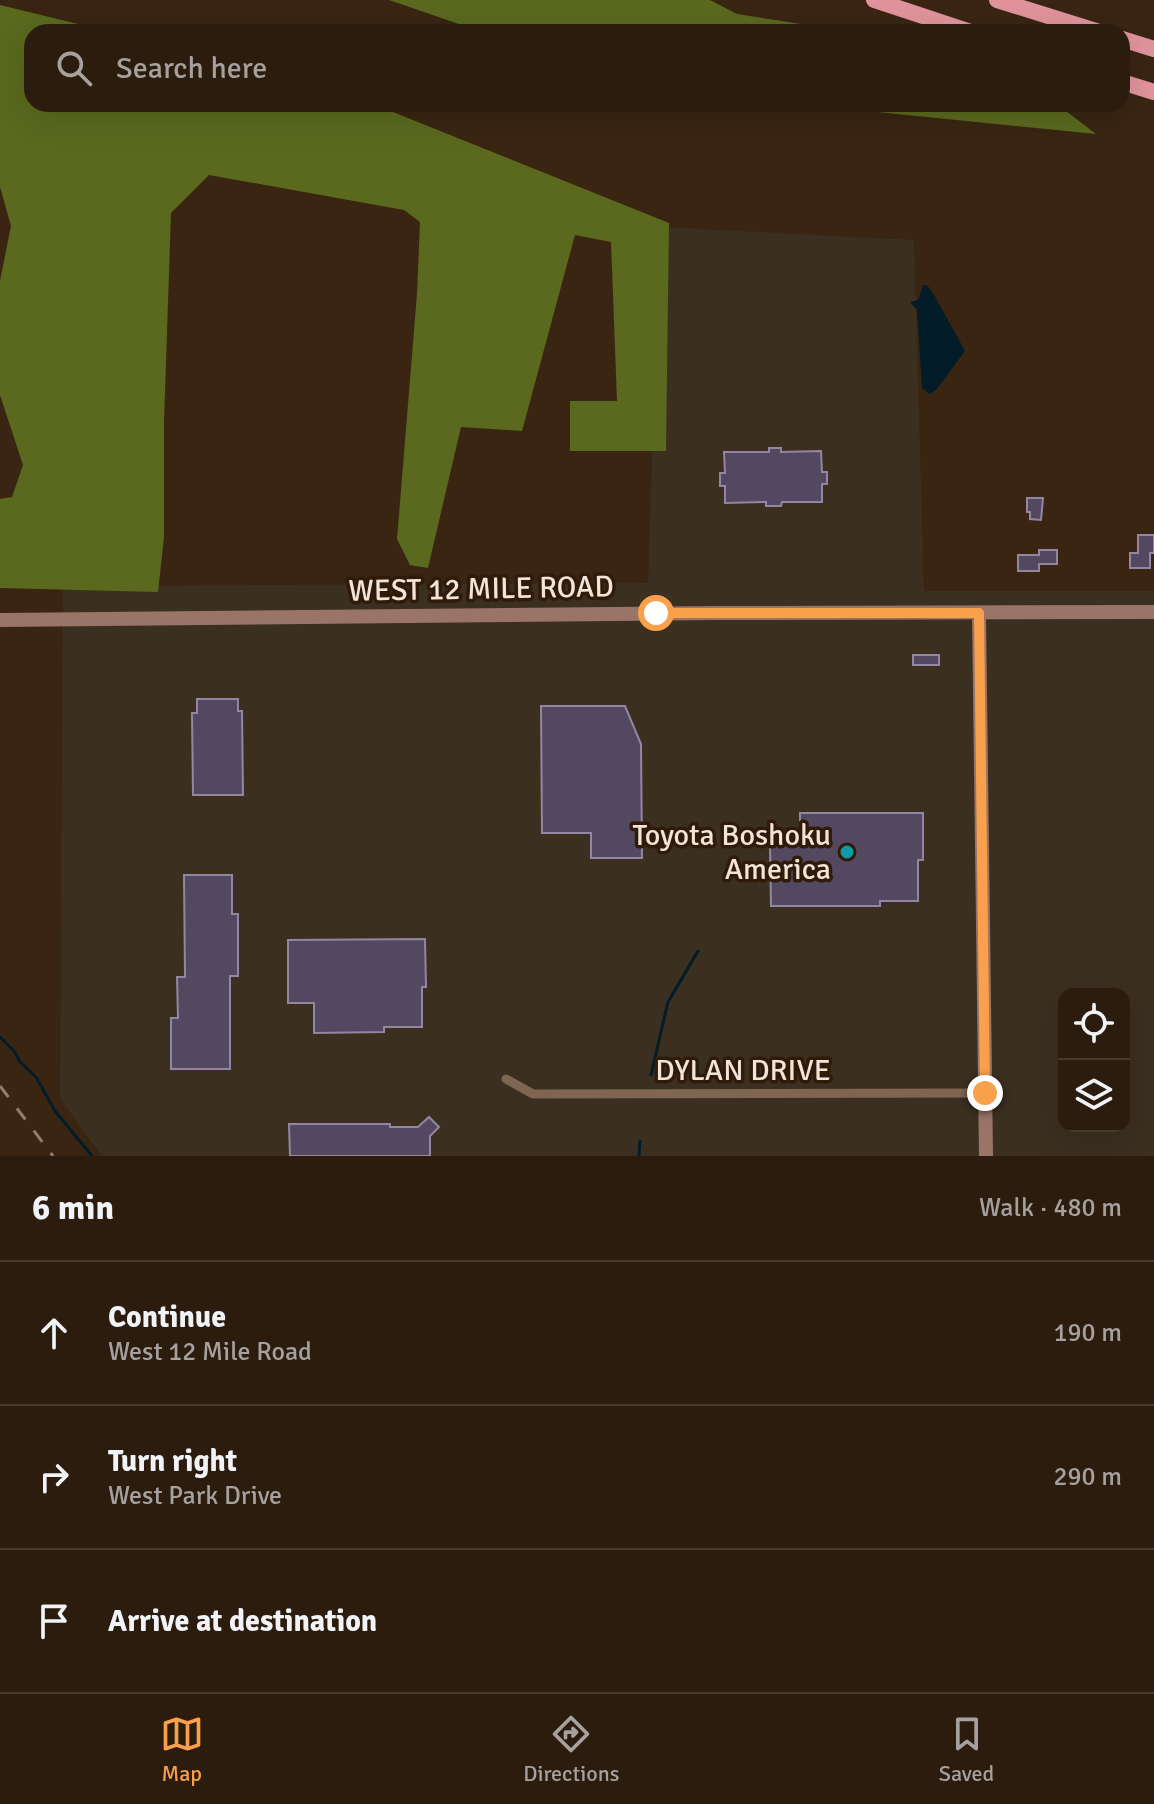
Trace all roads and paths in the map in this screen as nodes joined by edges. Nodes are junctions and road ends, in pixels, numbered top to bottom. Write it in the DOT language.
graph roads {
  1 [pos="874,0"];
  2 [pos="997,0"];
  3 [pos="947,24"];
  4 [pos="1074,24"];
  5 [pos="1130,42"];
  6 [pos="1154,49"];
  7 [pos="1130,84"];
  8 [pos="1154,92"];
  9 [pos="1154,612"];
  10 [pos="979,613"];
  11 [pos="0,620"];
  12 [pos="506,1079"];
  13 [pos="985,1093"];
  14 [pos="986,1156"];
  1 -- 3 [label="highway"];
  2 -- 4 [label="highway"];
  5 -- 6 [label="highway"];
  7 -- 8 [label="highway"];
  9 -- 10 [label="main road, WEST 12 MILE ROAD"];
  10 -- 11 [label="main road, WEST 12 MILE ROAD"];
  10 -- 13 [label="main road"];
  12 -- 13 [label="street, DYLAN DRIVE"];
  13 -- 14 [label="main road"];
}
